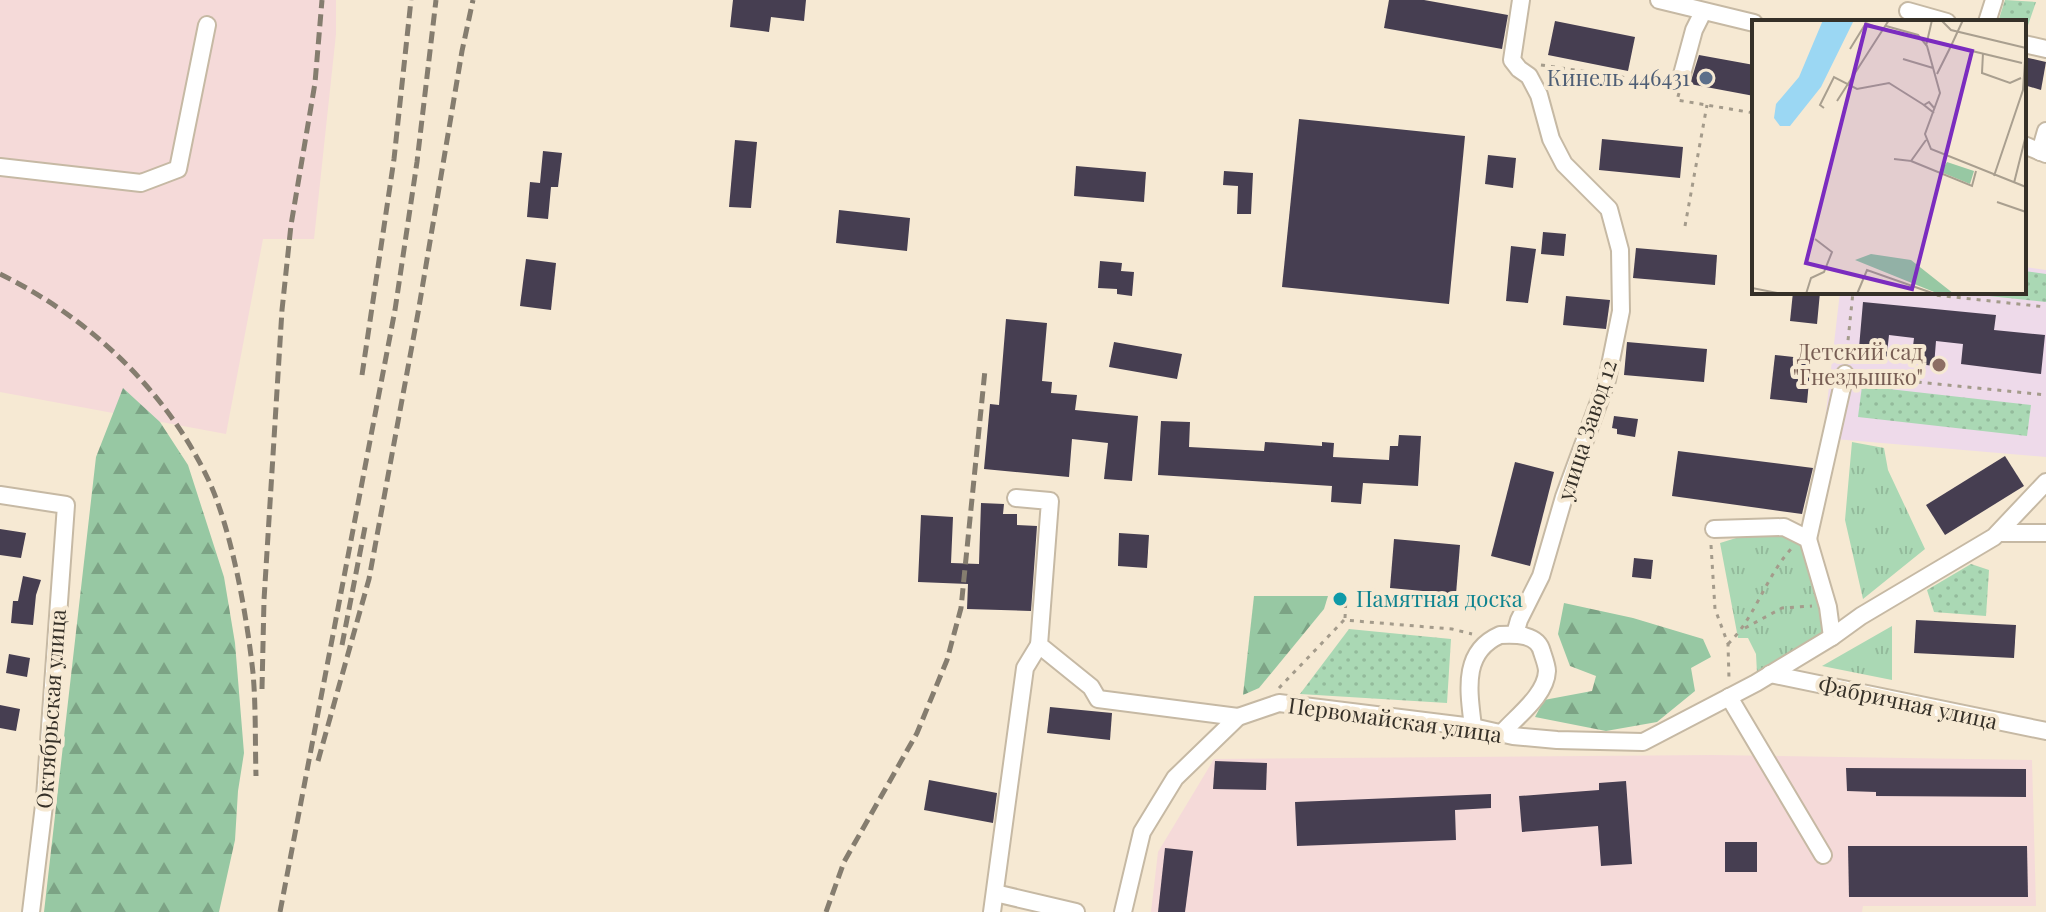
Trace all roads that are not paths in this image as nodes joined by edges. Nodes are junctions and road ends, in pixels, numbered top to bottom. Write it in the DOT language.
graph roads {
  1 [pos="1521,0"];
  2 [pos="1659,0"];
  3 [pos="1994,0"];
  4 [pos="1908,11"];
  5 [pos="1703,12"];
  6 [pos="1940,20"];
  7 [pos="1988,20"];
  8 [pos="1752,23"];
  9 [pos="207,25"];
  10 [pos="2026,44"];
  11 [pos="2046,49"];
  12 [pos="1680,82"];
  13 [pos="2046,131"];
  14 [pos="2043,153"];
  15 [pos="0,167"];
  16 [pos="1845,374"];
  17 [pos="2046,482"];
  18 [pos="0,495"];
  19 [pos="1016,498"];
  20 [pos="2000,533"];
  21 [pos="2046,533"];
  22 [pos="1712,535"];
  23 [pos="1808,539"];
  24 [pos="1515,634"];
  25 [pos="1832,637"];
  26 [pos="1039,645"];
  27 [pos="1770,674"];
  28 [pos="1729,697"];
  29 [pos="1238,717"];
  30 [pos="1473,727"];
  31 [pos="2046,731"];
  32 [pos="1503,732"];
  33 [pos="1823,855"];
  34 [pos="995,893"];
  35 [pos="31,912"];
  36 [pos="992,912"];
  37 [pos="1076,912"];
  38 [pos="1123,912"];
  1 -- 24 [label="street, улица Завод 12"];
  2 -- 5 [label="street"];
  3 -- 7 [label="street"];
  4 -- 6 [label="street"];
  5 -- 8 [label="street"];
  5 -- 12 [label="street"];
  9 -- 15 [label="street"];
  10 -- 11 [label="street"];
  13 -- 14 [label="street"];
  16 -- 23 [label="street"];
  17 -- 20 [label="street"];
  18 -- 35 [label="street, Октябрьская улица"];
  19 -- 26 [label="street"];
  20 -- 21 [label="street"];
  20 -- 25 [label="street, Первомайская улица"];
  22 -- 23 [label="street"];
  23 -- 25 [label="street"];
  24 -- 30 [label="street"];
  24 -- 32 [label="street"];
  25 -- 27 [label="street, Первомайская улица"];
  26 -- 29 [label="street"];
  26 -- 34 [label="street"];
  27 -- 28 [label="street, Первомайская улица"];
  27 -- 31 [label="street, Фабричная улица"];
  28 -- 32 [label="street, Первомайская улица"];
  28 -- 33 [label="street"];
  29 -- 30 [label="street, Первомайская улица"];
  29 -- 38 [label="street, Первомайская улица"];
  30 -- 32 [label="street, Первомайская улица"];
  34 -- 36 [label="street"];
  34 -- 37 [label="street"];
}
